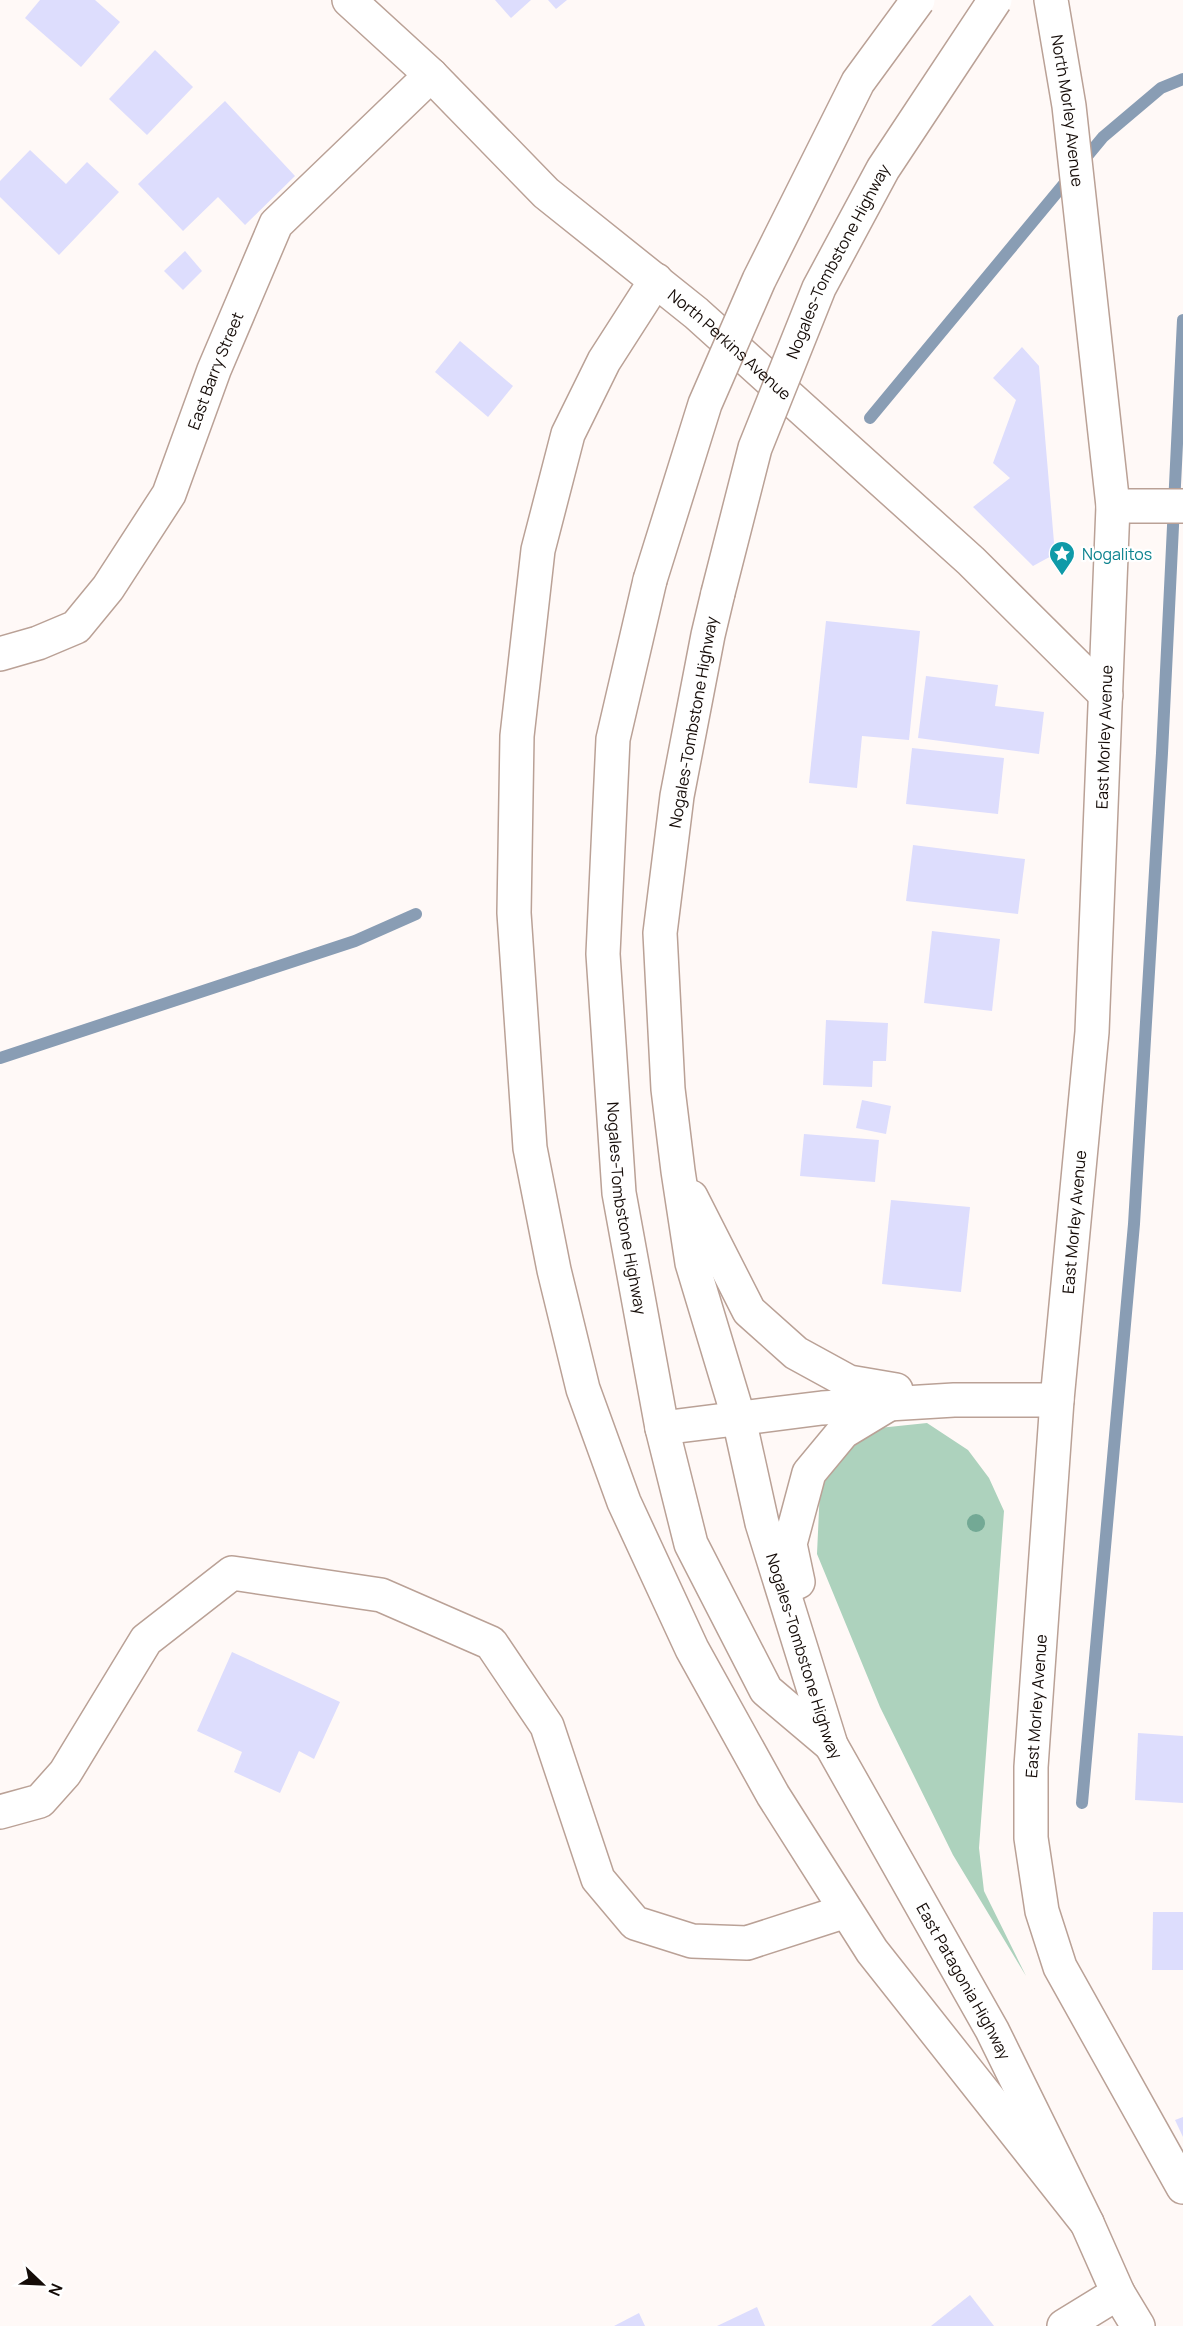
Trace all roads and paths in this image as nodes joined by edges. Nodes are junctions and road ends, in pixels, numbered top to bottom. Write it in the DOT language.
graph roads {
  1 [pos="349,0"];
  2 [pos="918,0"];
  3 [pos="995,0"];
  4 [pos="1051,0"];
  5 [pos="431,75"];
  6 [pos="1082,223"];
  7 [pos="656,280"];
  8 [pos="1113,506"];
  9 [pos="1183,506"];
  10 [pos="0,654"];
  11 [pos="1106,695"];
  12 [pos="678,1171"];
  13 [pos="954,1400"];
  14 [pos="1057,1400"];
  15 [pos="891,1403"];
  16 [pos="740,1419"];
  17 [pos="662,1428"];
  18 [pos="831,1745"];
  19 [pos="0,1812"];
  20 [pos="846,1911"];
  21 [pos="1183,2187"];
  22 [pos="1087,2223"];
  23 [pos="1118,2293"];
  24 [pos="1064,2326"];
  25 [pos="1138,2326"];
  1 -- 5 [label="main road, North Perkins Avenue"];
  2 -- 17 [label="main road, Nogales-Tombstone Highway, bridge"];
  3 -- 12 [label="main road, Nogales-Tombstone Highway, bridge"];
  4 -- 6 [label="main road, North Morley Avenue"];
  5 -- 7 [label="main road, North Perkins Avenue"];
  5 -- 10 [label="main road, East Barry Street"];
  6 -- 8 [label="main road, East Morley Avenue"];
  7 -- 11 [label="main road, North Perkins Avenue"];
  7 -- 20 [label="main road"];
  8 -- 9 [label="main road"];
  8 -- 11 [label="main road, East Morley Avenue"];
  11 -- 14 [label="main road, East Morley Avenue"];
  12 -- 13 [label="main road"];
  12 -- 16 [label="main road, Nogales-Tombstone Highway"];
  13 -- 14 [label="main road"];
  13 -- 15 [label="main road"];
  14 -- 21 [label="main road, East Morley Avenue"];
  15 -- 16 [label="main road"];
  15 -- 18 [label="main road"];
  16 -- 17 [label="main road"];
  16 -- 18 [label="main road, Nogales-Tombstone Highway"];
  17 -- 18 [label="main road, Nogales-Tombstone Highway"];
  18 -- 22 [label="main road, East Patagonia Highway"];
  19 -- 20 [label="main road"];
  20 -- 22 [label="main road"];
  22 -- 23 [label="main road"];
  23 -- 24 [label="main road"];
  23 -- 25 [label="main road"];
}
